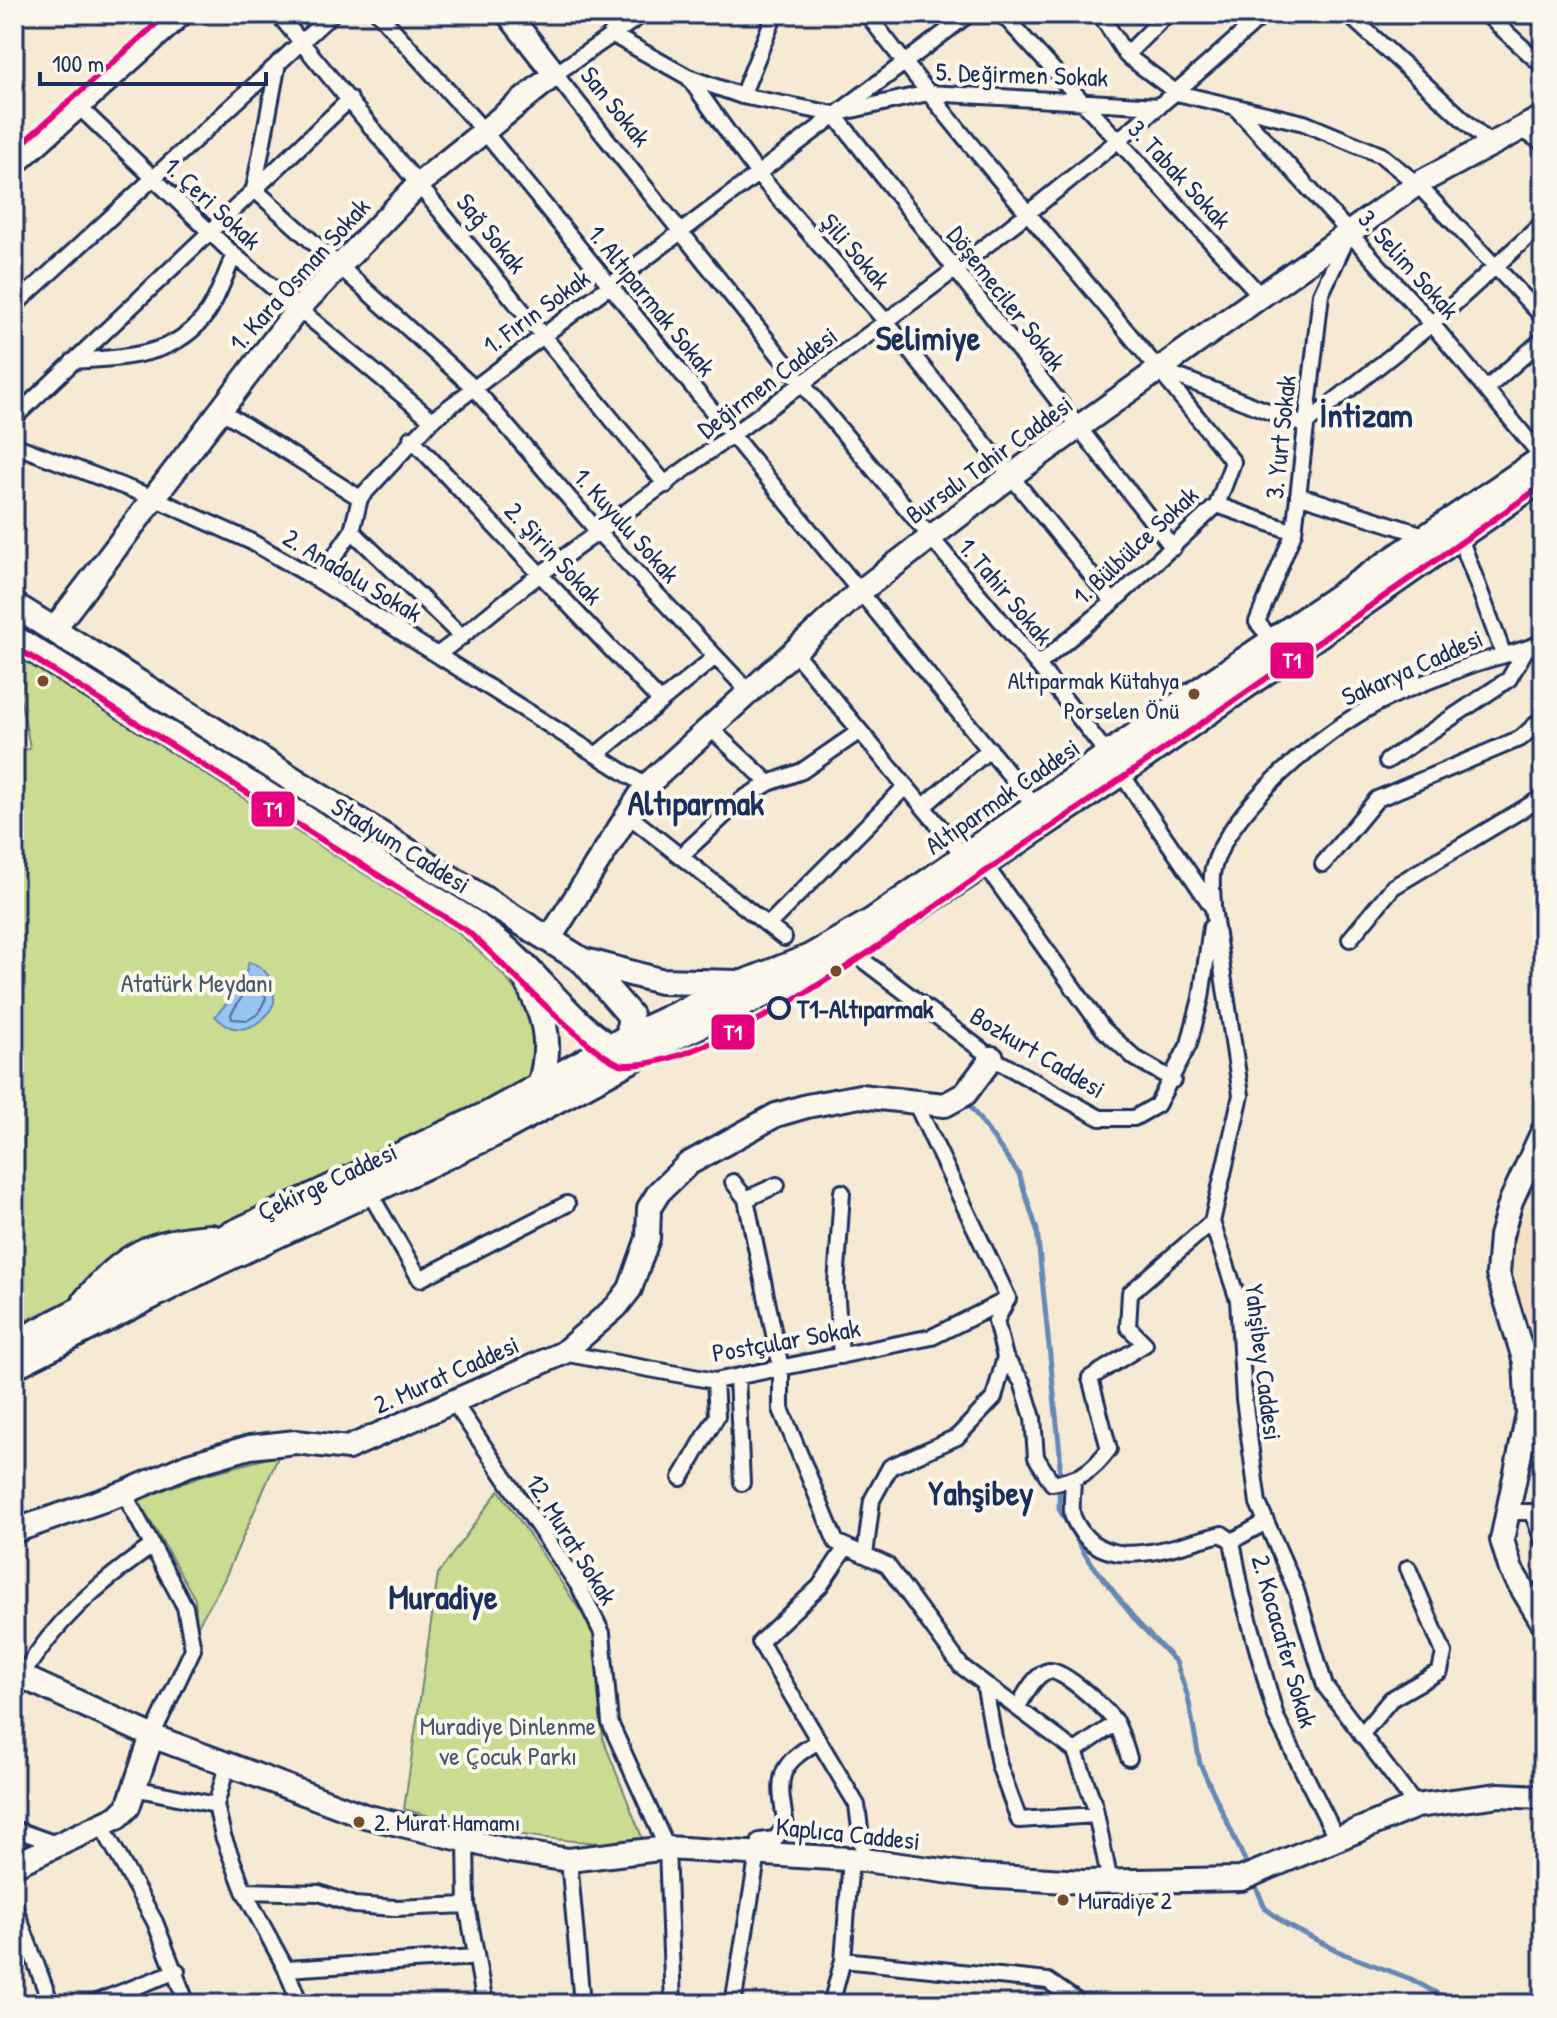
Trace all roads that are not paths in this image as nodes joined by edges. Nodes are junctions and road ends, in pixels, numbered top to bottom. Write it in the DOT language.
graph roads {
  1 [pos="181,14"];
  2 [pos="278,14"];
  3 [pos="332,14"];
  4 [pos="379,14"];
  5 [pos="508,14"];
  6 [pos="643,14"];
  7 [pos="775,14"];
  8 [pos="867,14"];
  9 [pos="969,14"];
  10 [pos="1002,14"];
  11 [pos="1100,14"];
  12 [pos="1167,14"];
  13 [pos="1264,14"];
  14 [pos="1348,14"];
  15 [pos="1486,14"];
  16 [pos="611,34"];
  17 [pos="301,42"];
  18 [pos="1126,55"];
  19 [pos="278,63"];
  20 [pos="904,63"];
  21 [pos="1543,66"];
  22 [pos="555,74"];
  23 [pos="688,77"];
  24 [pos="928,93"];
  25 [pos="1177,93"];
  26 [pos="742,96"];
  27 [pos="350,99"];
  28 [pos="1077,99"];
  29 [pos="78,106"];
  30 [pos="1160,106"];
  31 [pos="1234,107"];
  32 [pos="834,114"];
  33 [pos="1543,117"];
  34 [pos="1519,128"];
  35 [pos="483,130"];
  36 [pos="1116,142"];
  37 [pos="1489,143"];
  38 [pos="1543,143"];
  39 [pos="14,164"];
  40 [pos="758,174"];
  41 [pos="152,179"];
  42 [pos="420,183"];
  43 [pos="1417,184"];
  44 [pos="254,189"];
  45 [pos="1030,213"];
  46 [pos="1543,223"];
  47 [pos="209,231"];
  48 [pos="681,232"];
  49 [pos="1350,233"];
  50 [pos="234,255"];
  51 [pos="340,263"];
  52 [pos="1495,266"];
  53 [pos="956,271"];
  54 [pos="609,287"];
  55 [pos="1260,295"];
  56 [pos="14,306"];
  57 [pos="297,310"];
  58 [pos="1543,317"];
  59 [pos="887,323"];
  60 [pos="1432,324"];
  61 [pos="545,335"];
  62 [pos="1543,339"];
  63 [pos="73,361"];
  64 [pos="1161,370"];
  65 [pos="803,385"];
  66 [pos="473,387"];
  67 [pos="1486,389"];
  68 [pos="219,409"];
  69 [pos="14,418"];
  70 [pos="432,420"];
  71 [pos="1304,425"];
  72 [pos="1078,428"];
  73 [pos="734,437"];
  74 [pos="411,438"];
  75 [pos="14,445"];
  76 [pos="1543,458"];
  77 [pos="1012,475"];
  78 [pos="1543,478"];
  79 [pos="666,485"];
  80 [pos="1298,495"];
  81 [pos="154,498"];
  82 [pos="360,498"];
  83 [pos="1217,505"];
  84 [pos="352,531"];
  85 [pos="1294,532"];
  86 [pos="600,534"];
  87 [pos="1459,535"];
  88 [pos="1427,536"];
  89 [pos="929,538"];
  90 [pos="1173,548"];
  91 [pos="542,573"];
  92 [pos="318,580"];
  93 [pos="858,593"];
  94 [pos="1113,602"];
  95 [pos="14,605"];
  96 [pos="54,629"];
  97 [pos="462,637"];
  98 [pos="14,638"];
  99 [pos="1273,641"];
  100 [pos="1543,642"];
  101 [pos="1525,651"];
  102 [pos="795,653"];
  103 [pos="1503,653"];
  104 [pos="437,655"];
  105 [pos="715,657"];
  106 [pos="1038,665"];
  107 [pos="749,692"];
  108 [pos="661,702"];
  109 [pos="1543,718"];
  110 [pos="710,728"];
  111 [pos="860,731"];
  112 [pos="990,749"];
  113 [pos="596,755"];
  114 [pos="1387,761"];
  115 [pos="1115,765"];
  116 [pos="769,783"];
  117 [pos="646,786"];
  118 [pos="906,786"];
  119 [pos="1543,797"];
  120 [pos="924,806"];
  121 [pos="1036,807"];
  122 [pos="628,815"];
  123 [pos="681,856"];
  124 [pos="974,860"];
  125 [pos="1323,864"];
  126 [pos="1213,908"];
  127 [pos="768,925"];
  128 [pos="550,938"];
  129 [pos="784,938"];
  130 [pos="1350,939"];
  131 [pos="852,952"];
  132 [pos="516,957"];
  133 [pos="591,970"];
  134 [pos="540,981"];
  135 [pos="743,983"];
  136 [pos="663,1043"];
  137 [pos="623,1045"];
  138 [pos="992,1058"];
  139 [pos="607,1074"];
  140 [pos="1173,1080"];
  141 [pos="540,1086"];
  142 [pos="916,1104"];
  143 [pos="1543,1131"];
  144 [pos="733,1182"];
  145 [pos="777,1185"];
  146 [pos="369,1192"];
  147 [pos="842,1192"];
  148 [pos="746,1199"];
  149 [pos="567,1204"];
  150 [pos="1212,1222"];
  151 [pos="1008,1298"];
  152 [pos="14,1344"];
  153 [pos="563,1353"];
  154 [pos="841,1356"];
  155 [pos="1005,1357"];
  156 [pos="1534,1360"];
  157 [pos="14,1366"];
  158 [pos="781,1368"];
  159 [pos="737,1377"];
  160 [pos="715,1381"];
  161 [pos="453,1401"];
  162 [pos="681,1478"];
  163 [pos="1073,1480"];
  164 [pos="742,1483"];
  165 [pos="124,1493"];
  166 [pos="1507,1512"];
  167 [pos="1538,1512"];
  168 [pos="1266,1522"];
  169 [pos="14,1531"];
  170 [pos="1232,1541"];
  171 [pos="1543,1541"];
  172 [pos="152,1546"];
  173 [pos="846,1547"];
  174 [pos="865,1555"];
  175 [pos="1408,1568"];
  176 [pos="1543,1623"];
  177 [pos="17,1675"];
  178 [pos="984,1683"];
  179 [pos="1017,1708"];
  180 [pos="1116,1723"];
  181 [pos="1361,1735"];
  182 [pos="152,1736"];
  183 [pos="819,1741"];
  184 [pos="1075,1751"];
  185 [pos="1129,1758"];
  186 [pos="228,1762"];
  187 [pos="134,1788"];
  188 [pos="1543,1797"];
  189 [pos="216,1805"];
  190 [pos="1416,1806"];
  191 [pos="1096,1815"];
  192 [pos="103,1828"];
  193 [pos="14,1829"];
  194 [pos="466,1839"];
  195 [pos="1337,1839"];
  196 [pos="60,1845"];
  197 [pos="667,1848"];
  198 [pos="757,1851"];
  199 [pos="858,1859"];
  200 [pos="569,1860"];
  201 [pos="14,1865"];
  202 [pos="1110,1882"];
  203 [pos="244,1891"];
  204 [pos="14,1905"];
  205 [pos="467,1905"];
  206 [pos="476,1957"];
  207 [pos="843,1960"];
  208 [pos="286,1969"];
  209 [pos="177,1971"];
  210 [pos="1074,2001"];
  211 [pos="51,2004"];
  212 [pos="91,2004"];
  213 [pos="187,2004"];
  214 [pos="300,2004"];
  215 [pos="485,2004"];
  216 [pos="582,2004"];
  217 [pos="673,2004"];
  218 [pos="733,2004"];
  219 [pos="831,2004"];
  1 -- 29 [label="main road"];
  2 -- 17 [label="street, Sağ Sokak"];
  3 -- 17 [label="street"];
  4 -- 35 [label="street, 1. Altıparmak Sokak"];
  5 -- 22 [label="main road, San Sokak"];
  6 -- 16 [label="street, 1. Kara Osman Sokak"];
  7 -- 26 [label="street"];
  8 -- 20 [label="street"];
  9 -- 20 [label="street, 1. Fırın Sokak"];
  10 -- 28 [label="street, 3. Tabak Sokak"];
  11 -- 18 [label="street"];
  12 -- 18 [label="street"];
  13 -- 25 [label="street, Değirmen Caddesi"];
  14 -- 37 [label="street"];
  15 -- 21 [label="street"];
  16 -- 22 [label="street, 1. Kara Osman Sokak"];
  16 -- 23 [label="street, 5. Değirmen Sokak"];
  17 -- 19 [label="street"];
  17 -- 27 [label="street, Sağ Sokak"];
  18 -- 25 [label="street"];
  19 -- 41 [label="street"];
  19 -- 44 [label="street"];
  20 -- 24 [label="street"];
  20 -- 32 [label="street, 1. Fırın Sokak"];
  22 -- 35 [label="main road, 1. Kara Osman Sokak"];
  22 -- 48 [label="street, San Sokak"];
  23 -- 26 [label="street, 5. Değirmen Sokak"];
  23 -- 40 [label="street, Şili Sokak"];
  24 -- 28 [label="street, 5. Değirmen Sokak"];
  24 -- 32 [label="street, 5. Değirmen Sokak"];
  24 -- 45 [label="street"];
  25 -- 30 [label="street, Değirmen Caddesi"];
  25 -- 31 [label="street"];
  26 -- 32 [label="street, 5. Değirmen Sokak"];
  27 -- 42 [label="street, Sağ Sokak"];
  27 -- 44 [label="street"];
  28 -- 30 [label="street, 5. Değirmen Sokak"];
  28 -- 36 [label="street, 3. Tabak Sokak"];
  29 -- 39 [label="main road"];
  29 -- 41 [label="street, 1. Çeri Sokak"];
  30 -- 36 [label="street, Değirmen Caddesi"];
  31 -- 43 [label="street"];
  31 -- 49 [label="street, 3. Selim Sokak"];
  32 -- 40 [label="street, 1. Fırın Sokak"];
  32 -- 53 [label="street, Döşemeciler Sokak"];
  33 -- 34 [label="main road, Bursalı Tahir Caddesi"];
  34 -- 37 [label="main road, Bursalı Tahir Caddesi"];
  34 -- 38 [label="street"];
  35 -- 42 [label="main road, 1. Kara Osman Sokak"];
  35 -- 54 [label="street, 1. Altıparmak Sokak"];
  36 -- 45 [label="street, Değirmen Caddesi"];
  36 -- 55 [label="street, 3. Tabak Sokak"];
  37 -- 43 [label="main road, Bursalı Tahir Caddesi"];
  40 -- 48 [label="street, 1. Fırın Sokak"];
  40 -- 59 [label="street, Şili Sokak"];
  41 -- 47 [label="street, 1. Çeri Sokak"];
  41 -- 56 [label="street"];
  42 -- 51 [label="main road, 1. Kara Osman Sokak"];
  42 -- 61 [label="street, Sağ Sokak"];
  43 -- 49 [label="main road, Bursalı Tahir Caddesi"];
  43 -- 52 [label="street"];
  44 -- 47 [label="street"];
  44 -- 51 [label="street, 1. Kuyulu Sokak"];
  45 -- 53 [label="street, Değirmen Caddesi"];
  45 -- 64 [label="street"];
  46 -- 52 [label="street"];
  47 -- 50 [label="street, 1. Çeri Sokak"];
  47 -- 63 [label="street"];
  48 -- 54 [label="street, 1. Fırın Sokak"];
  48 -- 65 [label="street, San Sokak"];
  49 -- 55 [label="main road, Bursalı Tahir Caddesi"];
  49 -- 60 [label="street, 3. Selim Sokak"];
  49 -- 71 [label="street, 3. Yurt Sokak"];
  50 -- 57 [label="street, 1. Çeri Sokak"];
  50 -- 63 [label="street"];
  51 -- 57 [label="main road, 1. Kara Osman Sokak"];
  51 -- 66 [label="street, 1. Kuyulu Sokak"];
  52 -- 58 [label="street"];
  52 -- 60 [label="street"];
  53 -- 59 [label="street, Değirmen Caddesi"];
  53 -- 72 [label="street, Döşemeciler Sokak"];
  54 -- 61 [label="street, 1. Fırın Sokak"];
  54 -- 73 [label="street, 1. Altıparmak Sokak"];
  55 -- 64 [label="main road, Bursalı Tahir Caddesi"];
  57 -- 68 [label="main road, 1. Kara Osman Sokak"];
  57 -- 70 [label="street, 1. Çeri Sokak"];
  59 -- 65 [label="street, Değirmen Caddesi"];
  59 -- 77 [label="street, Şili Sokak"];
  60 -- 67 [label="street, 3. Selim Sokak"];
  60 -- 71 [label="street"];
  61 -- 66 [label="street, 1. Fırın Sokak"];
  61 -- 79 [label="street, Sağ Sokak"];
  62 -- 67 [label="street"];
  63 -- 69 [label="street"];
  64 -- 71 [label="street"];
  64 -- 72 [label="main road, Bursalı Tahir Caddesi"];
  64 -- 83 [label="street, 1. Bülbülce Sokak"];
  65 -- 73 [label="street, Değirmen Caddesi"];
  65 -- 89 [label="street, 1. Tahir Sokak"];
  66 -- 70 [label="street, 1. Fırın Sokak"];
  66 -- 86 [label="street, 1. Kuyulu Sokak"];
  67 -- 76 [label="street, 3. Selim Sokak"];
  68 -- 81 [label="main road, 1. Kara Osman Sokak"];
  68 -- 82 [label="street"];
  70 -- 74 [label="street, 1. Fırın Sokak"];
  71 -- 80 [label="street, 3. Yurt Sokak"];
  72 -- 77 [label="main road, Bursalı Tahir Caddesi"];
  72 -- 90 [label="street, Döşemeciler Sokak"];
  73 -- 79 [label="street, Değirmen Caddesi"];
  73 -- 93 [label="street, 1. Altıparmak Sokak"];
  74 -- 82 [label="street, 1. Fırın Sokak"];
  74 -- 91 [label="street, 2. Şirin Sokak"];
  75 -- 81 [label="street, 2. Anadolu Sokak"];
  76 -- 88 [label="main road, Altıparmak Caddesi"];
  77 -- 89 [label="main road, Bursalı Tahir Caddesi"];
  77 -- 94 [label="street, Şili Sokak"];
  78 -- 87 [label="main road, Altıparmak Caddesi"];
  79 -- 86 [label="street, Değirmen Caddesi"];
  80 -- 85 [label="street, 3. Yurt Sokak"];
  80 -- 88 [label="street"];
  81 -- 92 [label="street, 2. Anadolu Sokak"];
  81 -- 96 [label="main road, 1. Kara Osman Sokak"];
  82 -- 84 [label="street, 1. Fırın Sokak"];
  83 -- 85 [label="street"];
  83 -- 90 [label="street, 1. Bülbülce Sokak"];
  84 -- 92 [label="street, 1. Fırın Sokak"];
  84 -- 97 [label="street"];
  85 -- 99 [label="street, 3. Yurt Sokak"];
  86 -- 91 [label="street, Değirmen Caddesi"];
  86 -- 105 [label="street, 1. Kuyulu Sokak"];
  87 -- 103 [label="street"];
  87 -- 115 [label="main road, Altıparmak Caddesi"];
  88 -- 99 [label="main road, Altıparmak Caddesi"];
  89 -- 93 [label="main road, Bursalı Tahir Caddesi"];
  89 -- 106 [label="street, 1. Tahir Sokak"];
  90 -- 94 [label="street, 1. Bülbülce Sokak"];
  91 -- 97 [label="street, Değirmen Caddesi"];
  91 -- 108 [label="street, 2. Şirin Sokak"];
  92 -- 104 [label="street, 2. Anadolu Sokak"];
  93 -- 102 [label="main road, Bursalı Tahir Caddesi"];
  93 -- 112 [label="street, 1. Altıparmak Sokak"];
  94 -- 106 [label="street, 1. Bülbülce Sokak"];
  95 -- 96 [label="main road"];
  96 -- 128 [label="main road"];
  97 -- 104 [label="street, Değirmen Caddesi"];
  98 -- 132 [label="main road, Stadyum Caddesi"];
  99 -- 115 [label="main road, Altıparmak Caddesi"];
  100 -- 101 [label="street, Sakarya Caddesi"];
  101 -- 103 [label="street, Sakarya Caddesi"];
  101 -- 114 [label="street"];
  102 -- 107 [label="main road, Bursalı Tahir Caddesi"];
  102 -- 111 [label="street"];
  103 -- 126 [label="street, Sakarya Caddesi"];
  104 -- 113 [label="street, 2. Anadolu Sokak"];
  105 -- 107 [label="street, 1. Kuyulu Sokak"];
  105 -- 108 [label="street"];
  106 -- 115 [label="street, 1. Tahir Sokak"];
  107 -- 110 [label="main road, Bursalı Tahir Caddesi"];
  108 -- 113 [label="street"];
  109 -- 125 [label="street"];
  110 -- 116 [label="street"];
  110 -- 117 [label="main road, Bursalı Tahir Caddesi"];
  111 -- 116 [label="street"];
  111 -- 118 [label="street"];
  112 -- 120 [label="street"];
  112 -- 121 [label="street, 1. Altıparmak Sokak"];
  113 -- 117 [label="street, 2. Anadolu Sokak"];
  115 -- 121 [label="main road, Altıparmak Caddesi"];
  115 -- 124 [label="main road, Altıparmak Caddesi"];
  115 -- 126 [label="street"];
  116 -- 123 [label="street"];
  117 -- 122 [label="main road, Bursalı Tahir Caddesi"];
  118 -- 120 [label="street"];
  118 -- 127 [label="street"];
  119 -- 130 [label="street"];
  120 -- 124 [label="street"];
  121 -- 124 [label="main road, Altıparmak Caddesi"];
  122 -- 123 [label="street"];
  122 -- 128 [label="main road, Bursalı Tahir Caddesi"];
  123 -- 127 [label="street"];
  124 -- 131 [label="main road, Altıparmak Caddesi"];
  124 -- 135 [label="main road, Altıparmak Caddesi"];
  124 -- 140 [label="street"];
  126 -- 140 [label="street, Bozkurt Caddesi"];
  126 -- 150 [label="street"];
  127 -- 129 [label="street"];
  128 -- 133 [label="main road"];
  131 -- 136 [label="main road, Altıparmak Caddesi"];
  131 -- 138 [label="street, Bozkurt Caddesi"];
  132 -- 134 [label="main road, Stadyum Caddesi"];
  132 -- 141 [label="main road"];
  133 -- 134 [label="main road"];
  133 -- 135 [label="main road"];
  133 -- 137 [label="main road"];
  134 -- 137 [label="main road, Stadyum Caddesi"];
  135 -- 137 [label="main road, Altıparmak Caddesi"];
  136 -- 137 [label="main road"];
  136 -- 139 [label="main road, Çekirge Caddesi"];
  137 -- 139 [label="main road"];
  137 -- 141 [label="main road, Çekirge Caddesi"];
  138 -- 140 [label="street, Bozkurt Caddesi"];
  138 -- 142 [label="main road, 2. Murat Caddesi"];
  139 -- 146 [label="main road, Çekirge Caddesi"];
  141 -- 152 [label="main road, Çekirge Caddesi"];
  142 -- 151 [label="street"];
  142 -- 153 [label="main road, 2. Murat Caddesi"];
  143 -- 156 [label="main road"];
  144 -- 148 [label="street"];
  145 -- 148 [label="street"];
  146 -- 149 [label="street"];
  146 -- 157 [label="main road, Çekirge Caddesi"];
  147 -- 154 [label="street"];
  148 -- 158 [label="street"];
  150 -- 163 [label="street"];
  150 -- 168 [label="street, Yahşibey Caddesi"];
  151 -- 154 [label="street, Postçular Sokak"];
  151 -- 155 [label="street"];
  153 -- 160 [label="street, Postçular Sokak"];
  153 -- 161 [label="main road, 2. Murat Caddesi"];
  154 -- 158 [label="street, Postçular Sokak"];
  155 -- 163 [label="street"];
  155 -- 174 [label="street"];
  156 -- 166 [label="main road"];
  158 -- 159 [label="street, Postçular Sokak"];
  158 -- 173 [label="street"];
  159 -- 160 [label="street, Postçular Sokak"];
  159 -- 164 [label="street"];
  160 -- 162 [label="street"];
  161 -- 165 [label="main road, 2. Murat Caddesi"];
  161 -- 197 [label="street, 12. Murat Sokak"];
  163 -- 170 [label="street"];
  165 -- 169 [label="main road, 2. Murat Caddesi"];
  165 -- 172 [label="street"];
  166 -- 167 [label="street"];
  166 -- 176 [label="main road"];
  167 -- 171 [label="street"];
  168 -- 170 [label="street"];
  168 -- 181 [label="street, Yahşibey Caddesi"];
  170 -- 195 [label="street, 2. Kocacafer Sokak"];
  172 -- 177 [label="street"];
  172 -- 182 [label="street"];
  173 -- 174 [label="street"];
  173 -- 183 [label="street"];
  174 -- 178 [label="street"];
  175 -- 181 [label="street"];
  177 -- 182 [label="main road, Kaplıca Caddesi"];
  178 -- 179 [label="street"];
  178 -- 191 [label="street"];
  179 -- 180 [label="street"];
  179 -- 184 [label="street"];
  180 -- 184 [label="street"];
  180 -- 185 [label="street"];
  181 -- 190 [label="street, Yahşibey Caddesi"];
  182 -- 186 [label="main road, Kaplıca Caddesi"];
  182 -- 187 [label="main road"];
  183 -- 198 [label="street"];
  183 -- 199 [label="street"];
  184 -- 191 [label="street"];
  186 -- 189 [label="street"];
  186 -- 194 [label="main road, Kaplıca Caddesi"];
  187 -- 189 [label="street"];
  187 -- 192 [label="main road"];
  188 -- 190 [label="main road, Kaplıca Caddesi"];
  189 -- 203 [label="street"];
  190 -- 195 [label="main road, Kaplıca Caddesi"];
  191 -- 202 [label="street"];
  192 -- 196 [label="main road"];
  192 -- 209 [label="street"];
  193 -- 196 [label="street"];
  194 -- 200 [label="main road, Kaplıca Caddesi"];
  194 -- 205 [label="street"];
  195 -- 202 [label="main road, Kaplıca Caddesi"];
  196 -- 201 [label="main road"];
  197 -- 198 [label="main road, Kaplıca Caddesi"];
  197 -- 200 [label="main road, Kaplıca Caddesi"];
  197 -- 217 [label="street"];
  198 -- 199 [label="main road, Kaplıca Caddesi"];
  198 -- 218 [label="street"];
  199 -- 202 [label="main road, Kaplıca Caddesi"];
  199 -- 207 [label="street"];
  200 -- 216 [label="street"];
  203 -- 205 [label="street"];
  203 -- 208 [label="street"];
  204 -- 211 [label="street"];
  205 -- 206 [label="street"];
  206 -- 208 [label="street"];
  206 -- 215 [label="street"];
  207 -- 210 [label="street"];
  207 -- 219 [label="street"];
  208 -- 214 [label="street"];
  209 -- 212 [label="street"];
  209 -- 213 [label="street"];
}
